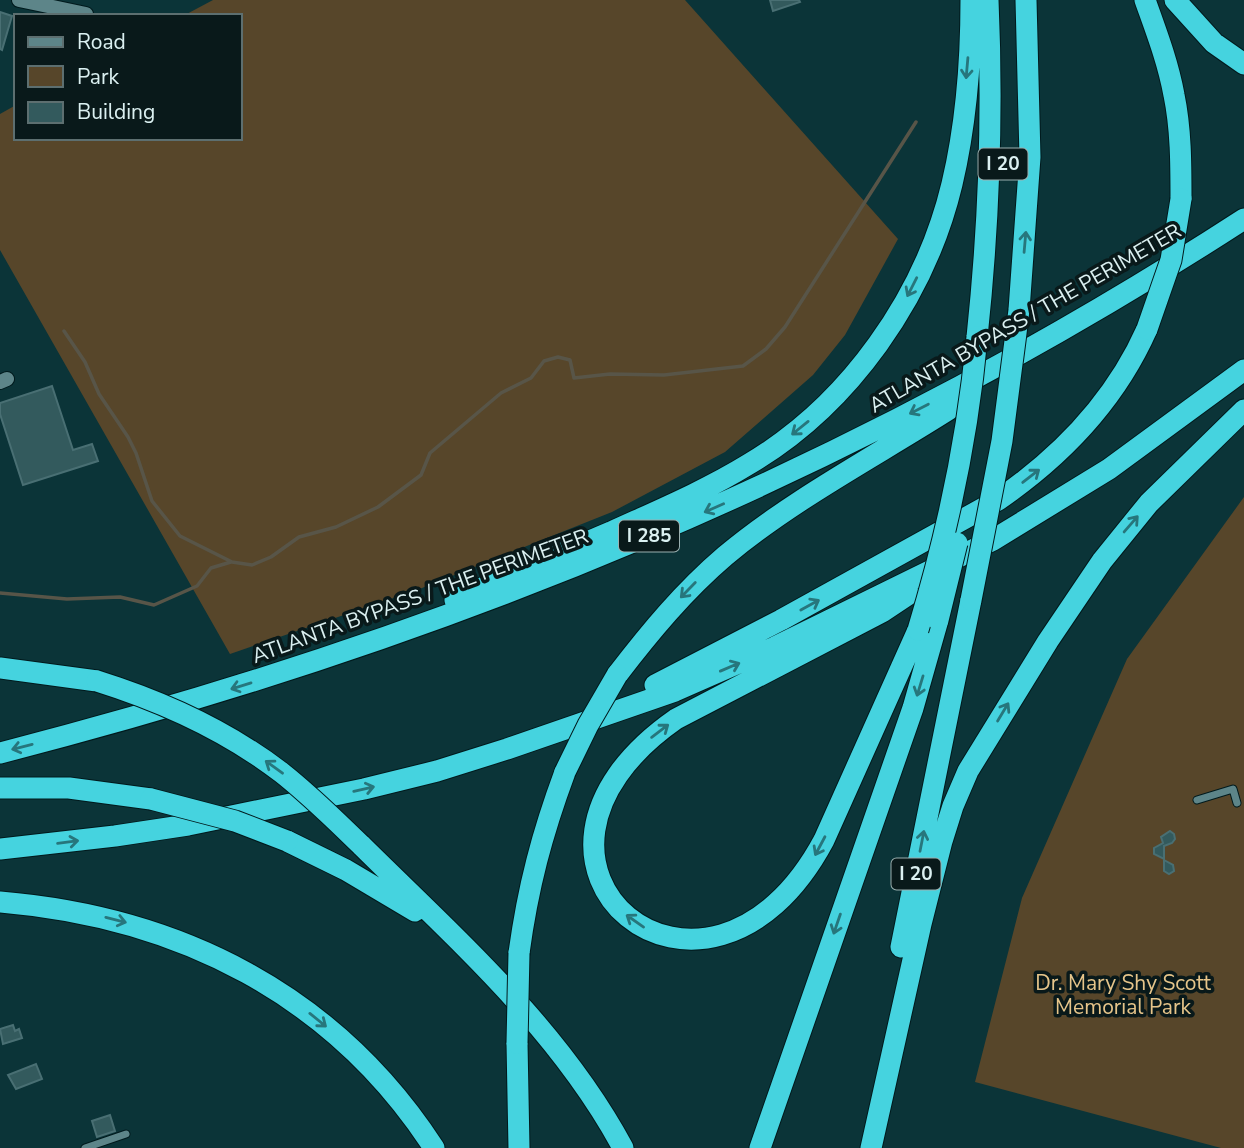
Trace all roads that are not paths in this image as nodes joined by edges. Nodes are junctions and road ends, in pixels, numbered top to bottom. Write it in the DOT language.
graph roads {
  1 [pos="19,0"];
  2 [pos="971,0"];
  3 [pos="988,0"];
  4 [pos="1002,0"];
  5 [pos="1026,0"];
  6 [pos="1145,0"];
  7 [pos="1175,0"];
  8 [pos="86,14"];
  9 [pos="1244,64"];
  10 [pos="1244,219"];
  11 [pos="985,332"];
  12 [pos="1244,370"];
  13 [pos="979,377"];
  14 [pos="1244,410"];
  15 [pos="993,540"];
  16 [pos="306,665"];
  17 [pos="0,668"];
  18 [pos="575,726"];
  19 [pos="0,753"];
  20 [pos="0,788"];
  21 [pos="1197,800"];
  22 [pos="1237,803"];
  23 [pos="0,849"];
  24 [pos="0,902"];
  25 [pos="475,957"];
  26 [pos="126,1134"];
  27 [pos="85,1148"];
  28 [pos="434,1148"];
  29 [pos="519,1148"];
  30 [pos="623,1148"];
  31 [pos="760,1148"];
  32 [pos="861,1148"];
  33 [pos="871,1148"];
  1 -- 8 [label="street"];
  2 -- 16 [label="highway, one-way"];
  3 -- 11 [label="highway"];
  4 -- 11 [label="highway, I 20"];
  32 -- 5 [label="highway, I 20, one-way, bridge"];
  18 -- 6 [label="highway, one-way, bridge"];
  7 -- 9 [label="highway"];
  10 -- 13 [label="highway, ATLANTA BYPASS / THE PERIMETER / I 285"];
  11 -- 15 [label="highway, one-way, bridge"];
  11 -- 31 [label="highway, I 20, one-way, bridge"];
  12 -- 15 [label="highway"];
  13 -- 16 [label="highway, ATLANTA BYPASS / THE PERIMETER / I 285, one-way"];
  13 -- 29 [label="highway, one-way, bridge"];
  33 -- 14 [label="highway, one-way"];
  18 -- 15 [label="highway, one-way"];
  16 -- 19 [label="highway, ATLANTA BYPASS / THE PERIMETER / I 285, one-way"];
  25 -- 17 [label="highway, one-way, bridge"];
  23 -- 18 [label="highway, one-way"];
  20 -- 25 [label="highway, bridge"];
  21 -- 22 [label="lane"];
  24 -- 28 [label="highway, one-way"];
  25 -- 30 [label="highway"];
  26 -- 27 [label="lane"];
}
